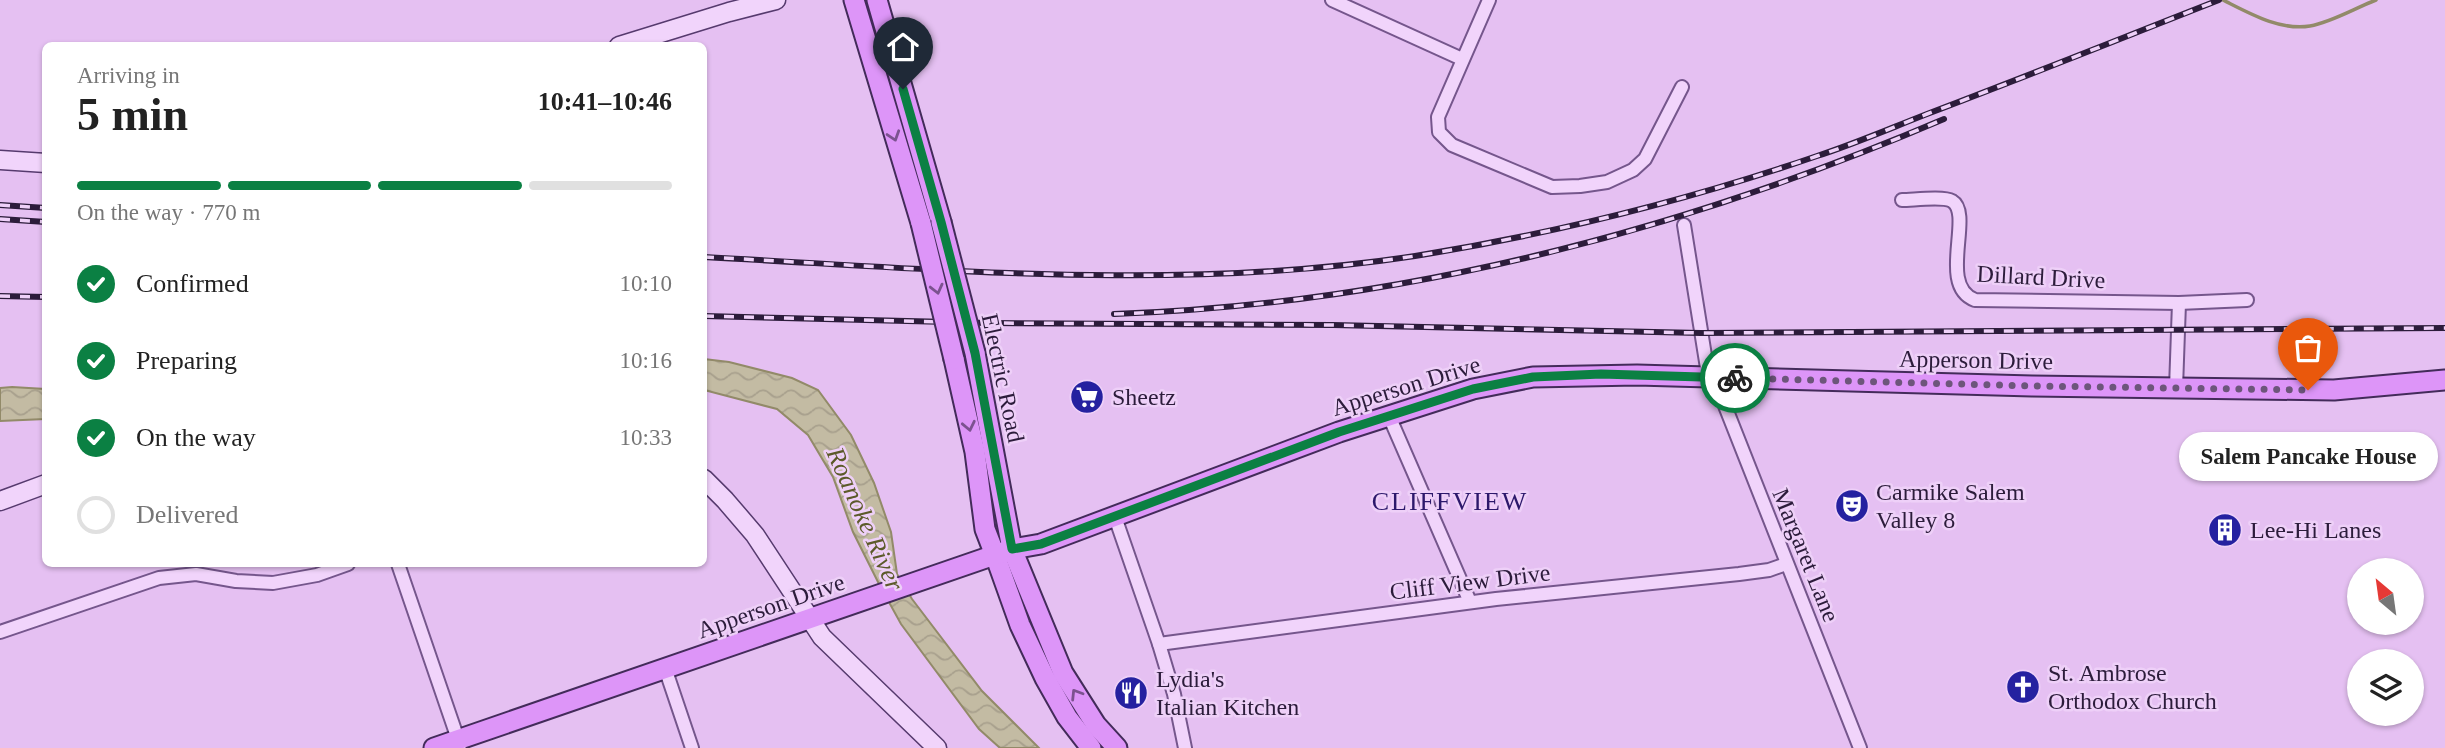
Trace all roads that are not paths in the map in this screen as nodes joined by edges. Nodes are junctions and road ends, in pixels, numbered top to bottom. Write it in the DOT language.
graph roads {
  1 [pos="776,0"];
  2 [pos="854,0"];
  3 [pos="877,0"];
  4 [pos="1332,0"];
  5 [pos="1489,0"];
  6 [pos="633,42"];
  7 [pos="1462,59"];
  8 [pos="1682,88"];
  9 [pos="0,160"];
  10 [pos="42,163"];
  11 [pos="1902,200"];
  12 [pos="1684,225"];
  13 [pos="2247,300"];
  14 [pos="2179,303"];
  15 [pos="1712,377"];
  16 [pos="2445,380"];
  17 [pos="2176,388"];
  18 [pos="1389,416"];
  19 [pos="707,482"];
  20 [pos="42,486"];
  21 [pos="0,502"];
  22 [pos="1115,517"];
  23 [pos="1003,552"];
  24 [pos="1786,564"];
  25 [pos="339,567"];
  26 [pos="399,567"];
  27 [pos="1471,602"];
  28 [pos="810,618"];
  29 [pos="0,632"];
  30 [pos="1158,644"];
  31 [pos="666,668"];
  32 [pos="460,744"];
  33 [pos="434,748"];
  34 [pos="692,748"];
  35 [pos="937,748"];
  36 [pos="1091,748"];
  37 [pos="1117,748"];
  38 [pos="1185,748"];
  39 [pos="1860,748"];
  1 -- 6 [label="street"];
  2 -- 23 [label="main road, Electric Road, one-way, bridge"];
  3 -- 23 [label="main road, Electric Road, bridge"];
  4 -- 7 [label="street"];
  5 -- 7 [label="street"];
  7 -- 8 [label="street"];
  9 -- 10 [label="street"];
  11 -- 14 [label="street, Dillard Drive"];
  12 -- 15 [label="street, Margaret Lane"];
  13 -- 14 [label="street, Dillard Drive"];
  14 -- 17 [label="street"];
  15 -- 17 [label="main road, Apperson Drive"];
  15 -- 18 [label="main road, Apperson Drive"];
  15 -- 24 [label="street, Margaret Lane"];
  16 -- 17 [label="main road, Apperson Drive"];
  18 -- 22 [label="main road, Apperson Drive"];
  18 -- 27 [label="street"];
  19 -- 28 [label="street"];
  20 -- 21 [label="street"];
  22 -- 23 [label="main road, Apperson Drive"];
  22 -- 30 [label="street"];
  23 -- 28 [label="main road, Apperson Drive"];
  23 -- 36 [label="main road, Electric Road"];
  37 -- 23 [label="main road, Electric Road, one-way"];
  24 -- 27 [label="street, Cliff View Drive"];
  24 -- 39 [label="street, Margaret Lane"];
  25 -- 29 [label="street"];
  26 -- 32 [label="street"];
  27 -- 30 [label="street, Cliff View Drive"];
  28 -- 31 [label="main road, Apperson Drive"];
  28 -- 35 [label="street"];
  30 -- 38 [label="street"];
  31 -- 32 [label="main road, Apperson Drive"];
  31 -- 34 [label="street"];
  32 -- 33 [label="main road, Apperson Drive"];
}
